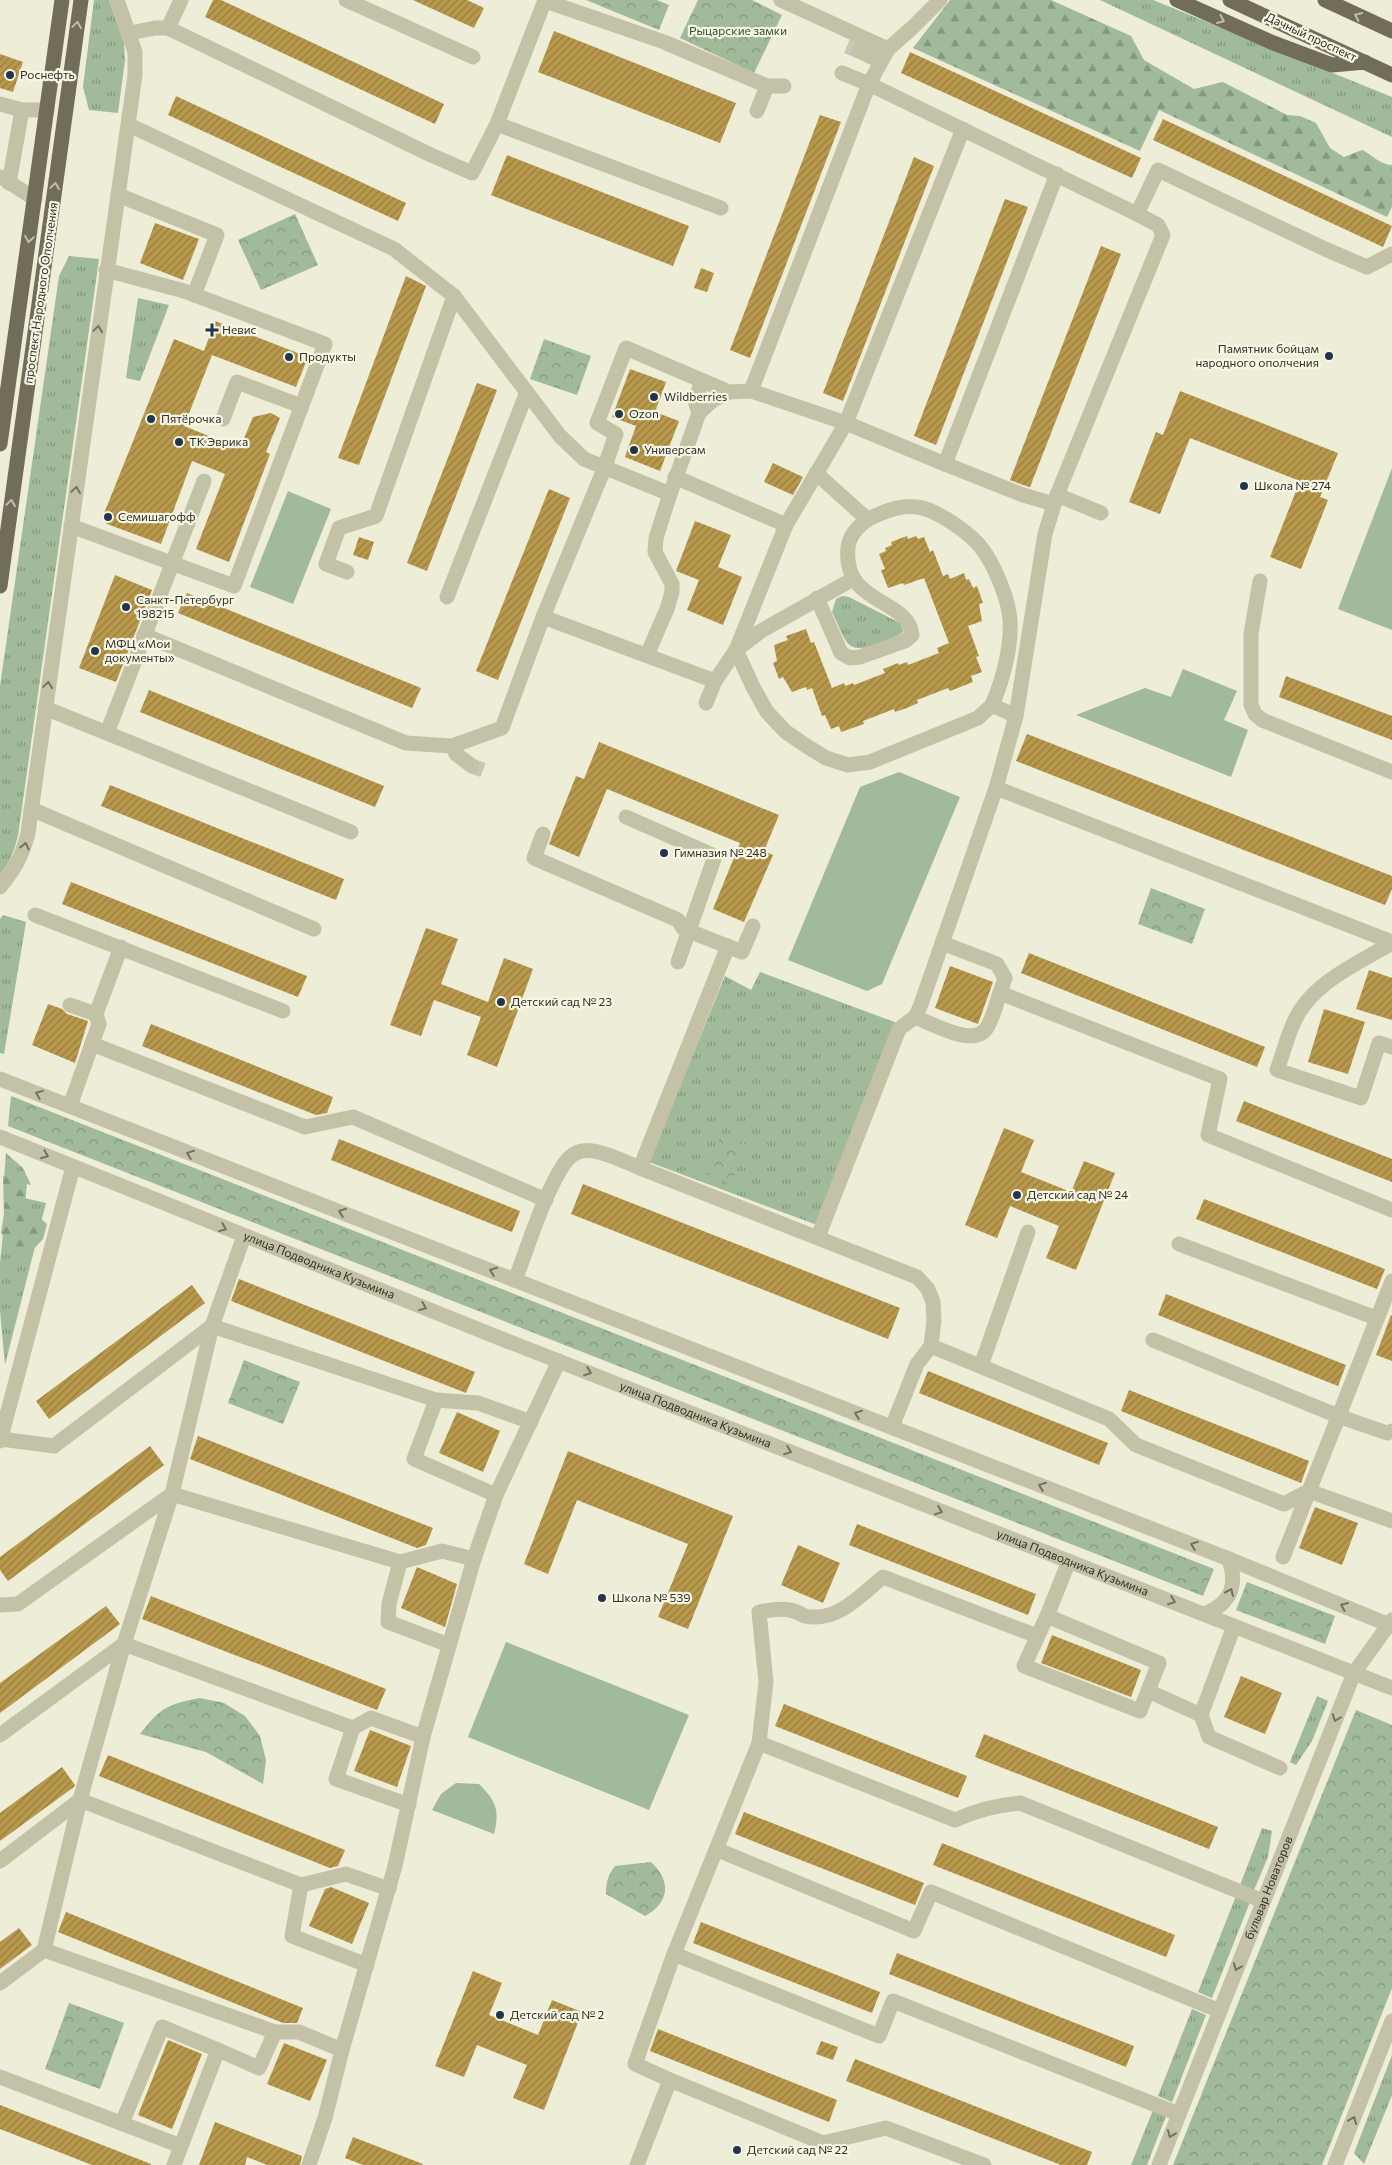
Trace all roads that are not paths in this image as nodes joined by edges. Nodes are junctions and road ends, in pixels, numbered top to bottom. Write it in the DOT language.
graph roads {
  1 [pos="62,0"];
  2 [pos="81,0"];
  3 [pos="117,0"];
  4 [pos="180,0"];
  5 [pos="346,0"];
  6 [pos="545,0"];
  7 [pos="781,0"];
  8 [pos="940,0"];
  9 [pos="1177,0"];
  10 [pos="1230,0"];
  11 [pos="1324,0"];
  12 [pos="1390,27"];
  13 [pos="168,28"];
  14 [pos="130,33"];
  15 [pos="859,51"];
  16 [pos="884,55"];
  17 [pos="473,58"];
  18 [pos="1365,62"];
  19 [pos="842,73"];
  20 [pos="1392,74"];
  21 [pos="869,84"];
  22 [pos="767,86"];
  23 [pos="784,86"];
  24 [pos="0,104"];
  25 [pos="22,110"];
  26 [pos="47,110"];
  27 [pos="757,111"];
  28 [pos="497,124"];
  29 [pos="129,125"];
  30 [pos="963,129"];
  31 [pos="1057,174"];
  32 [pos="5,179"];
  33 [pos="118,195"];
  34 [pos="35,199"];
  35 [pos="721,208"];
  36 [pos="1137,214"];
  37 [pos="1392,254"];
  38 [pos="106,270"];
  39 [pos="194,295"];
  40 [pos="454,296"];
  41 [pos="702,381"];
  42 [pos="751,391"];
  43 [pos="527,392"];
  44 [pos="729,392"];
  45 [pos="301,406"];
  46 [pos="699,413"];
  47 [pos="223,419"];
  48 [pos="846,423"];
  49 [pos="0,444"];
  50 [pos="945,464"];
  51 [pos="604,469"];
  52 [pos="816,474"];
  53 [pos="675,477"];
  54 [pos="204,481"];
  55 [pos="670,494"];
  56 [pos="1055,500"];
  57 [pos="1101,513"];
  58 [pos="867,519"];
  59 [pos="786,525"];
  60 [pos="72,526"];
  61 [pos="171,563"];
  62 [pos="347,572"];
  63 [pos="853,579"];
  64 [pos="1260,581"];
  65 [pos="0,586"];
  66 [pos="447,597"];
  67 [pos="818,598"];
  68 [pos="544,617"];
  69 [pos="144,635"];
  70 [pos="736,650"];
  71 [pos="647,655"];
  72 [pos="716,682"];
  73 [pos="706,703"];
  74 [pos="992,705"];
  75 [pos="45,708"];
  76 [pos="1016,716"];
  77 [pos="107,734"];
  78 [pos="452,746"];
  79 [pos="472,766"];
  80 [pos="1392,772"];
  81 [pos="996,788"];
  82 [pos="31,809"];
  83 [pos="626,817"];
  84 [pos="351,832"];
  85 [pos="543,834"];
  86 [pos="0,887"];
  87 [pos="36,915"];
  88 [pos="753,926"];
  89 [pos="314,929"];
  90 [pos="689,931"];
  91 [pos="942,943"];
  92 [pos="1392,943"];
  93 [pos="728,946"];
  94 [pos="121,947"];
  95 [pos="678,962"];
  96 [pos="1000,993"];
  97 [pos="70,1005"];
  98 [pos="283,1011"];
  99 [pos="96,1014"];
  100 [pos="915,1017"];
  101 [pos="92,1044"];
  102 [pos="1392,1047"];
  103 [pos="0,1079"];
  104 [pos="70,1106"];
  105 [pos="0,1137"];
  106 [pos="73,1167"];
  107 [pos="640,1168"];
  108 [pos="546,1200"];
  109 [pos="1392,1210"];
  110 [pos="1028,1232"];
  111 [pos="244,1236"];
  112 [pos="818,1237"];
  113 [pos="1178,1244"];
  114 [pos="515,1280"];
  115 [pos="1392,1281"];
  116 [pos="1376,1318"];
  117 [pos="212,1326"];
  118 [pos="1153,1340"];
  119 [pos="931,1346"];
  120 [pos="559,1361"];
  121 [pos="981,1366"];
  122 [pos="436,1400"];
  123 [pos="1338,1416"];
  124 [pos="531,1422"];
  125 [pos="892,1427"];
  126 [pos="1392,1431"];
  127 [pos="1,1434"];
  128 [pos="1309,1491"];
  129 [pos="172,1494"];
  130 [pos="496,1495"];
  131 [pos="1392,1521"];
  132 [pos="1283,1557"];
  133 [pos="474,1559"];
  134 [pos="1229,1560"];
  135 [pos="1069,1561"];
  136 [pos="400,1562"];
  137 [pos="0,1605"];
  138 [pos="1205,1614"];
  139 [pos="1046,1616"];
  140 [pos="1391,1623"];
  141 [pos="1234,1626"];
  142 [pos="1037,1636"];
  143 [pos="124,1644"];
  144 [pos="448,1645"];
  145 [pos="1354,1673"];
  146 [pos="1392,1688"];
  147 [pos="1148,1691"];
  148 [pos="1202,1715"];
  149 [pos="353,1728"];
  150 [pos="0,1735"];
  151 [pos="423,1737"];
  152 [pos="760,1743"];
  153 [pos="1280,1768"];
  154 [pos="80,1800"];
  155 [pos="409,1805"];
  156 [pos="718,1850"];
  157 [pos="0,1861"];
  158 [pos="301,1885"];
  159 [pos="389,1889"];
  160 [pos="1264,1901"];
  161 [pos="44,1950"];
  162 [pos="674,1954"];
  163 [pos="367,1965"];
  164 [pos="0,1983"];
  165 [pos="1220,2011"];
  166 [pos="1392,2021"];
  167 [pos="275,2032"];
  168 [pos="1388,2044"];
  169 [pos="218,2050"];
  170 [pos="342,2050"];
  171 [pos="0,2077"];
  172 [pos="670,2080"];
  173 [pos="1179,2114"];
  174 [pos="122,2123"];
  175 [pos="181,2146"];
  176 [pos="1338,2164"];
  177 [pos="174,2165"];
  178 [pos="309,2165"];
  179 [pos="638,2165"];
  180 [pos="984,2165"];
  181 [pos="1159,2165"];
  1 -- 26 [label="main road, проспект Народного Ополчения"];
  65 -- 2 [label="main road, проспект Народного Ополчения, one-way"];
  3 -- 14 [label="street"];
  4 -- 13 [label="street"];
  5 -- 17 [label="street"];
  6 -- 22 [label="street"];
  6 -- 28 [label="street"];
  7 -- 16 [label="street"];
  8 -- 16 [label="street"];
  9 -- 18 [label="main road, one-way"];
  10 -- 18 [label="main road, Дачный проспект"];
  12 -- 11 [label="main road, one-way"];
  13 -- 14 [label="street"];
  13 -- 28 [label="street"];
  14 -- 29 [label="street"];
  15 -- 16 [label="street"];
  16 -- 21 [label="street"];
  18 -- 20 [label="main road, Дачный проспект"];
  19 -- 21 [label="street"];
  21 -- 30 [label="street"];
  21 -- 42 [label="street"];
  22 -- 23 [label="street"];
  22 -- 27 [label="street"];
  24 -- 25 [label="street"];
  25 -- 26 [label="street"];
  25 -- 32 [label="street"];
  26 -- 34 [label="main road, проспект Народного Ополчения"];
  28 -- 35 [label="street"];
  29 -- 33 [label="street"];
  29 -- 40 [label="street"];
  30 -- 31 [label="street"];
  30 -- 48 [label="street"];
  31 -- 36 [label="street"];
  31 -- 50 [label="street"];
  32 -- 34 [label="street"];
  33 -- 38 [label="street"];
  33 -- 39 [label="street"];
  34 -- 49 [label="main road, проспект Народного Ополчения, one-way"];
  36 -- 37 [label="street"];
  36 -- 56 [label="street"];
  38 -- 39 [label="street"];
  60 -- 38 [label="street, one-way"];
  39 -- 45 [label="street"];
  40 -- 43 [label="street"];
  40 -- 62 [label="street"];
  41 -- 44 [label="street"];
  41 -- 46 [label="street"];
  41 -- 51 [label="street"];
  42 -- 44 [label="street"];
  42 -- 48 [label="street"];
  43 -- 51 [label="street"];
  43 -- 66 [label="street"];
  44 -- 46 [label="street"];
  45 -- 47 [label="street"];
  45 -- 61 [label="street"];
  46 -- 53 [label="street"];
  48 -- 50 [label="street"];
  48 -- 52 [label="street"];
  50 -- 56 [label="street"];
  51 -- 55 [label="street"];
  51 -- 68 [label="street"];
  52 -- 58 [label="street"];
  52 -- 59 [label="street"];
  53 -- 55 [label="street"];
  53 -- 59 [label="street"];
  54 -- 61 [label="street"];
  55 -- 71 [label="street"];
  56 -- 57 [label="street"];
  56 -- 76 [label="street"];
  58 -- 63 [label="street"];
  58 -- 74 [label="street"];
  59 -- 70 [label="street"];
  60 -- 61 [label="street"];
  75 -- 60 [label="street, one-way"];
  61 -- 69 [label="street"];
  63 -- 67 [label="street"];
  63 -- 67 [label="street"];
  64 -- 80 [label="street"];
  67 -- 70 [label="street"];
  68 -- 71 [label="street"];
  68 -- 78 [label="street"];
  69 -- 77 [label="street"];
  69 -- 78 [label="street"];
  70 -- 72 [label="street"];
  70 -- 74 [label="street"];
  71 -- 72 [label="street"];
  72 -- 73 [label="street"];
  74 -- 76 [label="street"];
  75 -- 77 [label="street"];
  75 -- 82 [label="street"];
  76 -- 81 [label="street"];
  77 -- 84 [label="street"];
  78 -- 79 [label="street"];
  81 -- 91 [label="street"];
  81 -- 92 [label="street"];
  86 -- 82 [label="street, one-way"];
  82 -- 89 [label="street"];
  83 -- 90 [label="street"];
  85 -- 90 [label="street"];
  87 -- 94 [label="street"];
  88 -- 93 [label="street"];
  90 -- 93 [label="street"];
  90 -- 95 [label="street"];
  91 -- 96 [label="street"];
  91 -- 100 [label="street"];
  92 -- 102 [label="street"];
  93 -- 107 [label="street"];
  94 -- 98 [label="street"];
  94 -- 99 [label="street"];
  96 -- 100 [label="street"];
  96 -- 109 [label="street"];
  97 -- 99 [label="street"];
  99 -- 101 [label="street"];
  100 -- 112 [label="street"];
  101 -- 104 [label="street"];
  101 -- 108 [label="street"];
  104 -- 103 [label="street, one-way"];
  114 -- 104 [label="street, one-way"];
  105 -- 106 [label="street, улица Подводника Кузьмина, one-way"];
  106 -- 111 [label="street, улица Подводника Кузьмина, one-way"];
  106 -- 127 [label="street"];
  107 -- 108 [label="street"];
  107 -- 112 [label="street"];
  108 -- 114 [label="street"];
  110 -- 121 [label="street"];
  111 -- 117 [label="street"];
  111 -- 120 [label="street, улица Подводника Кузьмина, one-way"];
  112 -- 119 [label="street"];
  113 -- 116 [label="street"];
  125 -- 114 [label="street, one-way"];
  115 -- 116 [label="street"];
  116 -- 123 [label="street"];
  117 -- 122 [label="street"];
  117 -- 127 [label="street"];
  117 -- 129 [label="street"];
  118 -- 123 [label="street"];
  119 -- 121 [label="street"];
  119 -- 125 [label="street"];
  120 -- 124 [label="street"];
  120 -- 135 [label="street, улица Подводника Кузьмина, one-way"];
  121 -- 128 [label="street"];
  122 -- 124 [label="street"];
  122 -- 130 [label="street"];
  123 -- 126 [label="street"];
  123 -- 128 [label="street"];
  124 -- 130 [label="street"];
  134 -- 125 [label="street, one-way"];
  128 -- 131 [label="street"];
  128 -- 132 [label="street"];
  129 -- 136 [label="street"];
  129 -- 137 [label="street"];
  129 -- 143 [label="street"];
  130 -- 133 [label="street"];
  133 -- 136 [label="street"];
  133 -- 144 [label="street"];
  138 -- 134 [label="street, one-way"];
  140 -- 134 [label="street, one-way"];
  135 -- 138 [label="street, улица Подводника Кузьмина, one-way"];
  135 -- 139 [label="street"];
  136 -- 144 [label="street"];
  138 -- 141 [label="street, улица Подводника Кузьмина"];
  139 -- 142 [label="street"];
  139 -- 147 [label="street"];
  140 -- 145 [label="street, бульвар Новаторов"];
  141 -- 145 [label="street, улица Подводника Кузьмина"];
  141 -- 148 [label="street"];
  142 -- 147 [label="street"];
  142 -- 152 [label="street"];
  143 -- 149 [label="street"];
  143 -- 150 [label="street"];
  143 -- 154 [label="street"];
  144 -- 151 [label="street"];
  145 -- 146 [label="street, улица Подводника Кузьмина"];
  145 -- 160 [label="street, бульвар Новаторов, one-way"];
  147 -- 148 [label="street"];
  148 -- 153 [label="street"];
  149 -- 151 [label="street"];
  149 -- 155 [label="street"];
  151 -- 155 [label="street"];
  152 -- 156 [label="street"];
  152 -- 160 [label="street"];
  154 -- 157 [label="street"];
  154 -- 158 [label="street"];
  154 -- 161 [label="street"];
  155 -- 159 [label="street"];
  156 -- 162 [label="street"];
  156 -- 165 [label="street"];
  158 -- 159 [label="street"];
  158 -- 163 [label="street"];
  159 -- 163 [label="street"];
  160 -- 165 [label="street, бульвар Новаторов, one-way"];
  161 -- 164 [label="street"];
  161 -- 167 [label="street"];
  162 -- 172 [label="street"];
  162 -- 173 [label="street"];
  163 -- 170 [label="street"];
  165 -- 173 [label="street, бульвар Новаторов"];
  166 -- 168 [label="street"];
  167 -- 169 [label="street"];
  167 -- 170 [label="street"];
  176 -- 168 [label="street, one-way"];
  169 -- 174 [label="street"];
  169 -- 175 [label="street"];
  170 -- 178 [label="street"];
  171 -- 174 [label="street"];
  172 -- 179 [label="street"];
  172 -- 180 [label="street"];
  173 -- 181 [label="street, бульвар Новаторов, one-way"];
  174 -- 175 [label="street"];
  175 -- 177 [label="street"];
}
